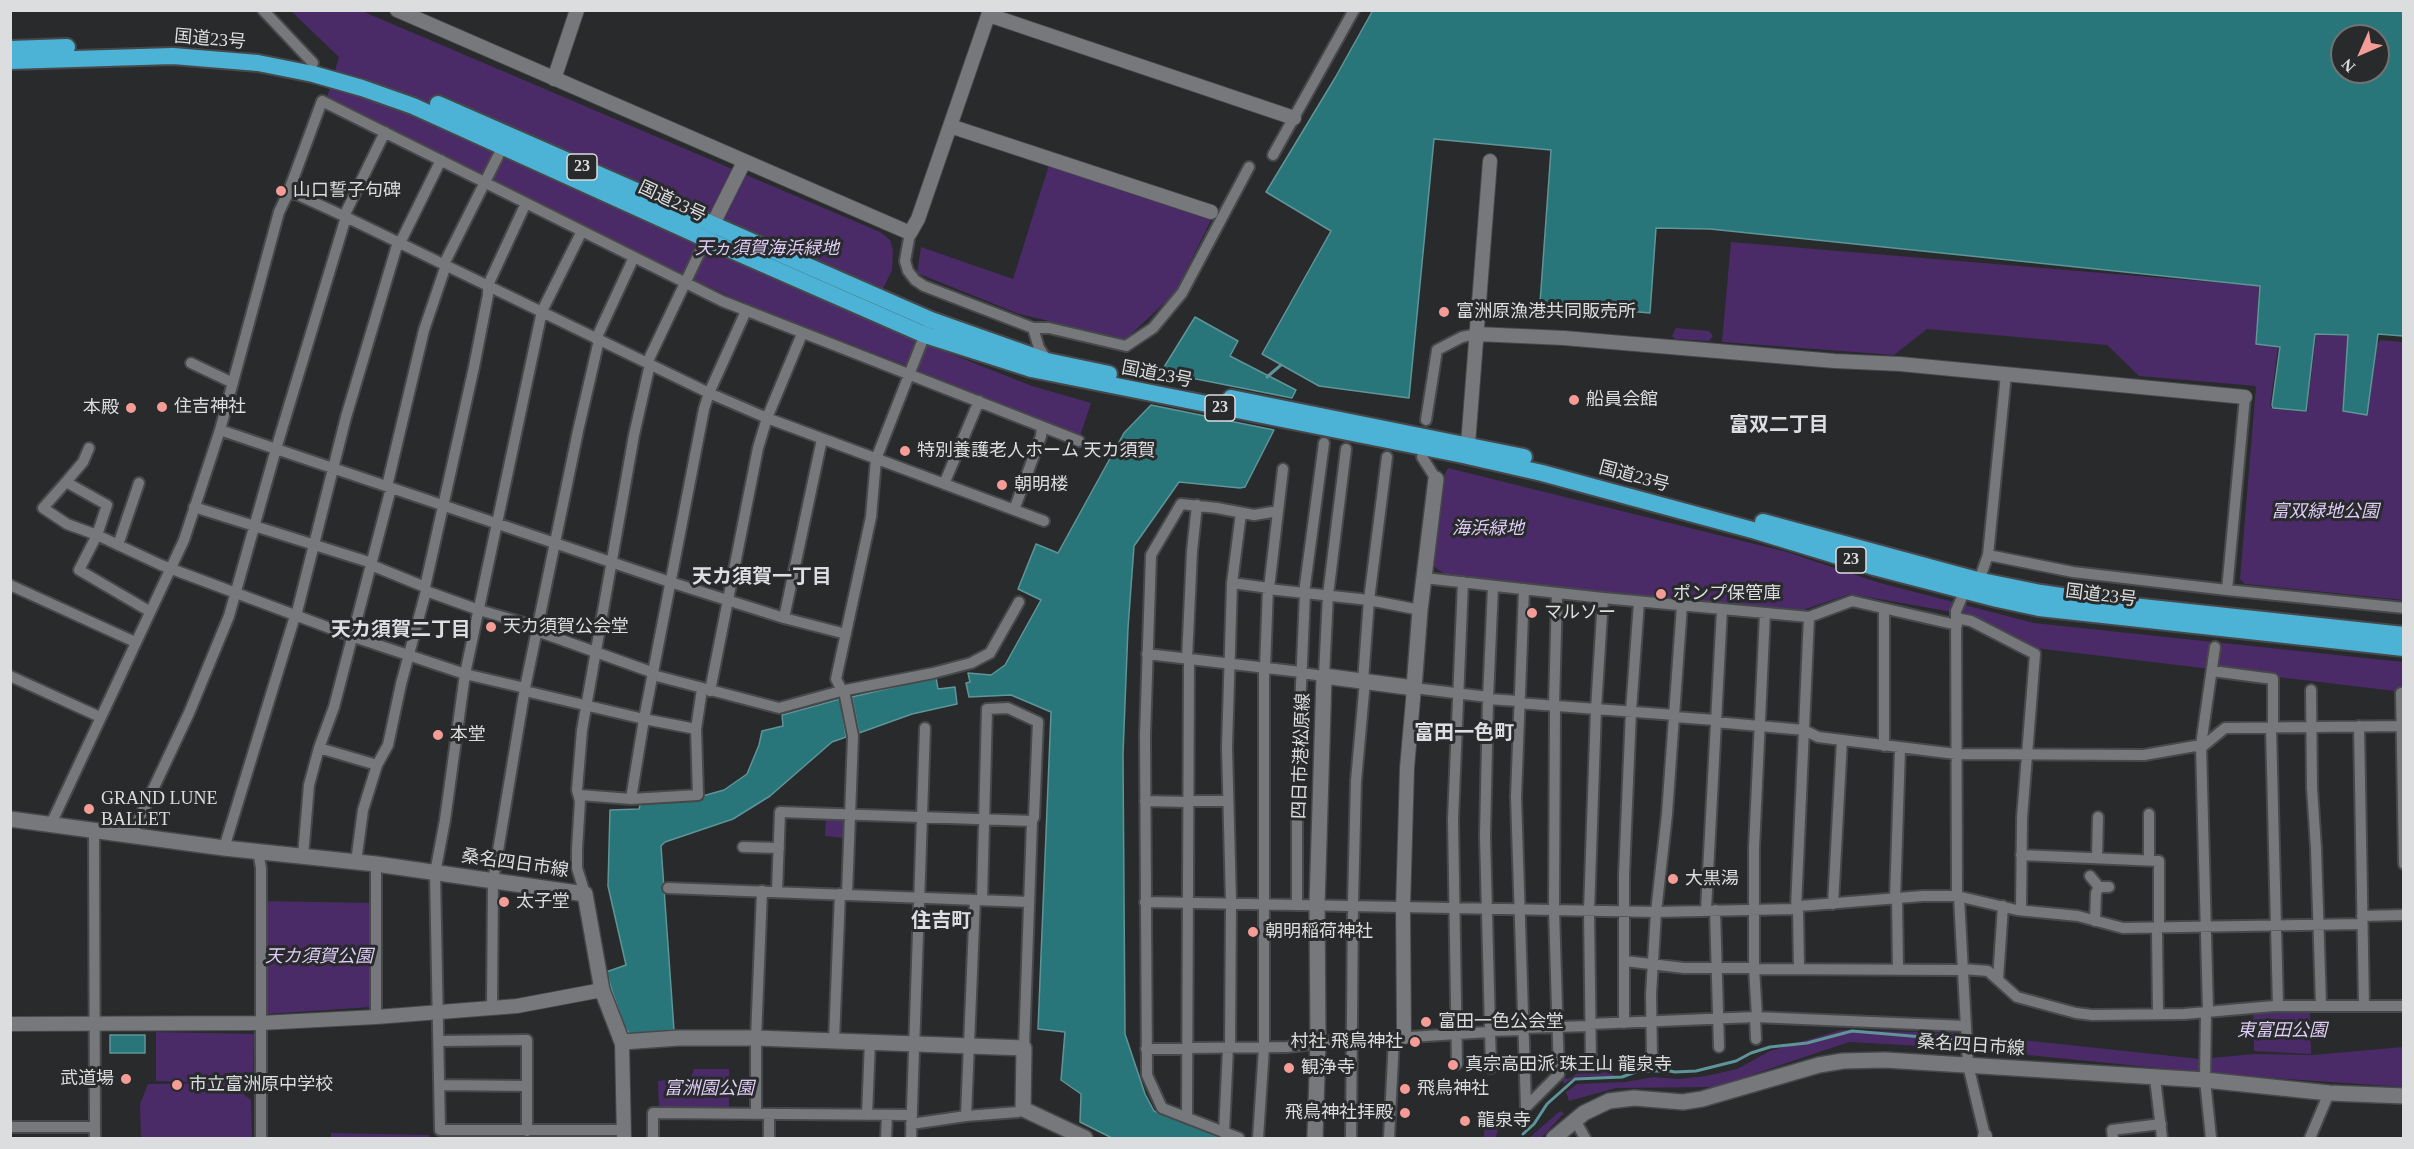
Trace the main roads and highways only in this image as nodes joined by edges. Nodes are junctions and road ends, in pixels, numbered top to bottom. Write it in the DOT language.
graph roads {
  1 [pos="10,49"];
  2 [pos="10,61"];
  3 [pos="710,232"];
  4 [pos="928,327"];
  5 [pos="1133,385"];
  6 [pos="1309,419"];
  7 [pos="1436,479"];
  8 [pos="1972,586"];
  9 [pos="2403,636"];
  10 [pos="2403,648"];
  11 [pos="10,819"];
  12 [pos="2403,1096"];
  13 [pos="1085,1138"];
  14 [pos="1315,1138"];
  15 [pos="1554,1138"];
  1 -- 3 [label="highway, 国道23号 / 23"];
  2 -- 3 [label="highway, 国道23号 / 23"];
  3 -- 4 [label="highway, 国道23号 / 23"];
  4 -- 5 [label="highway, 国道23号 / 23"];
  4 -- 5 [label="highway, 国道23号 / 23"];
  5 -- 6 [label="highway, 国道23号 / 23"];
  6 -- 8 [label="highway, 国道23号 / 23"];
  6 -- 8 [label="highway, 国道23号 / 23"];
  7 -- 14 [label="main road, 四日市港松原線"];
  8 -- 9 [label="highway, 国道23号 / 23"];
  8 -- 10 [label="highway, 国道23号 / 23"];
  11 -- 13 [label="main road, 桑名四日市線"];
  12 -- 15 [label="main road, 桑名四日市線"];
}
